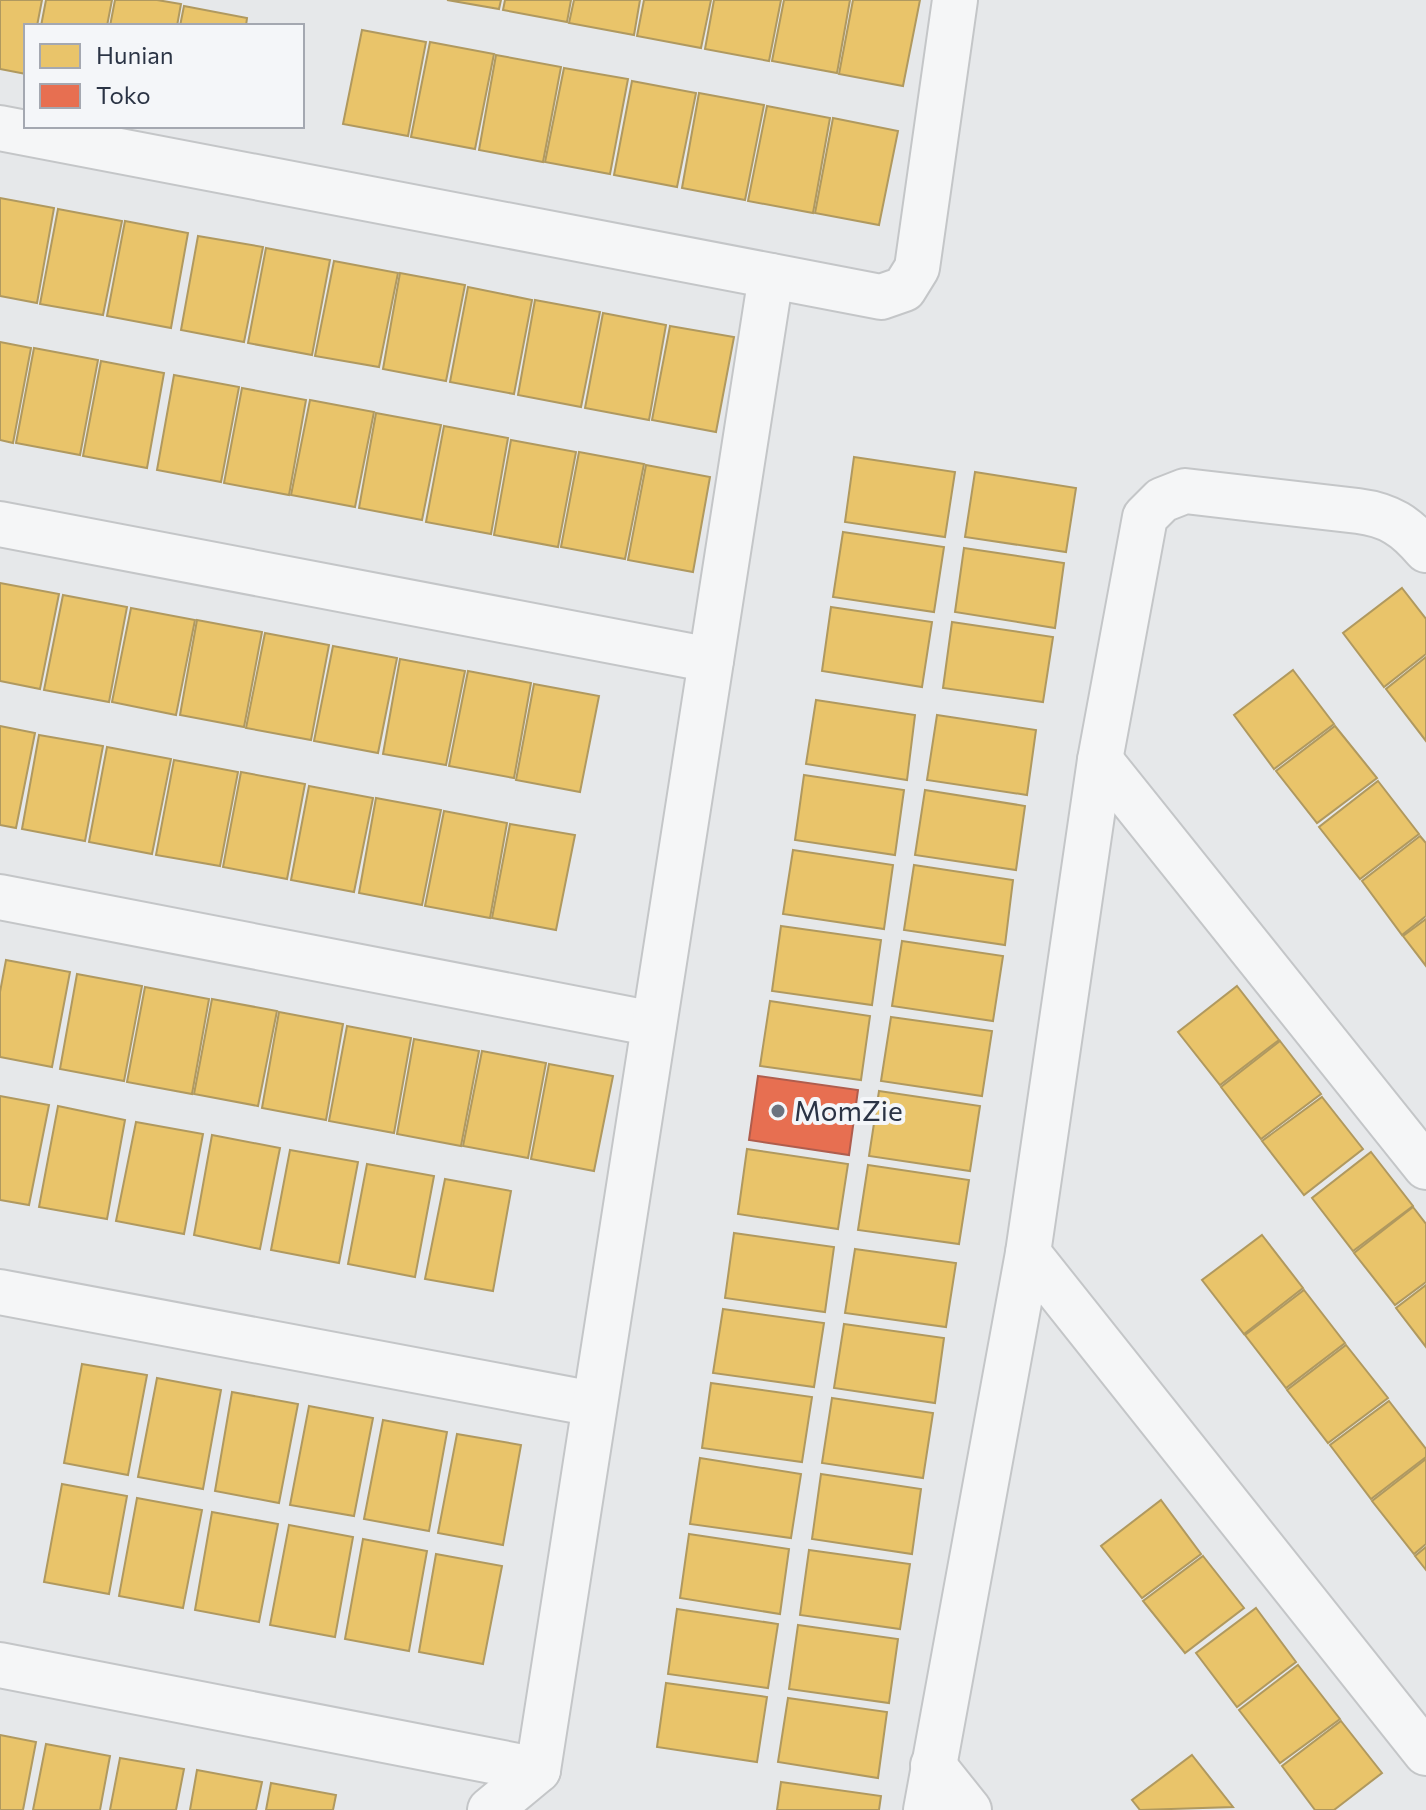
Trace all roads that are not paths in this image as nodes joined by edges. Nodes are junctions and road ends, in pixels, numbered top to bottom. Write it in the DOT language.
graph roads {
  1 [pos="955,0"];
  2 [pos="0,128"];
  3 [pos="771,276"];
  4 [pos="0,524"];
  5 [pos="1426,550"];
  6 [pos="711,660"];
  7 [pos="1100,760"];
  8 [pos="0,897"];
  9 [pos="654,1024"];
  10 [pos="1426,1167"];
  11 [pos="1028,1253"];
  12 [pos="0,1292"];
  13 [pos="594,1404"];
  14 [pos="0,1665"];
  15 [pos="1426,1753"];
  16 [pos="933,1765"];
  17 [pos="538,1770"];
  18 [pos="490,1810"];
  19 [pos="926,1810"];
  20 [pos="969,1810"];
  1 -- 3 [label="street"];
  2 -- 3 [label="street"];
  3 -- 6 [label="street"];
  4 -- 6 [label="street"];
  5 -- 7 [label="street"];
  6 -- 9 [label="street"];
  7 -- 10 [label="street"];
  7 -- 11 [label="street"];
  8 -- 9 [label="street"];
  9 -- 13 [label="street"];
  11 -- 15 [label="street"];
  11 -- 16 [label="street"];
  12 -- 13 [label="street"];
  13 -- 17 [label="street"];
  14 -- 17 [label="street"];
  16 -- 19 [label="street"];
  16 -- 20 [label="street"];
  17 -- 18 [label="street"];
}
